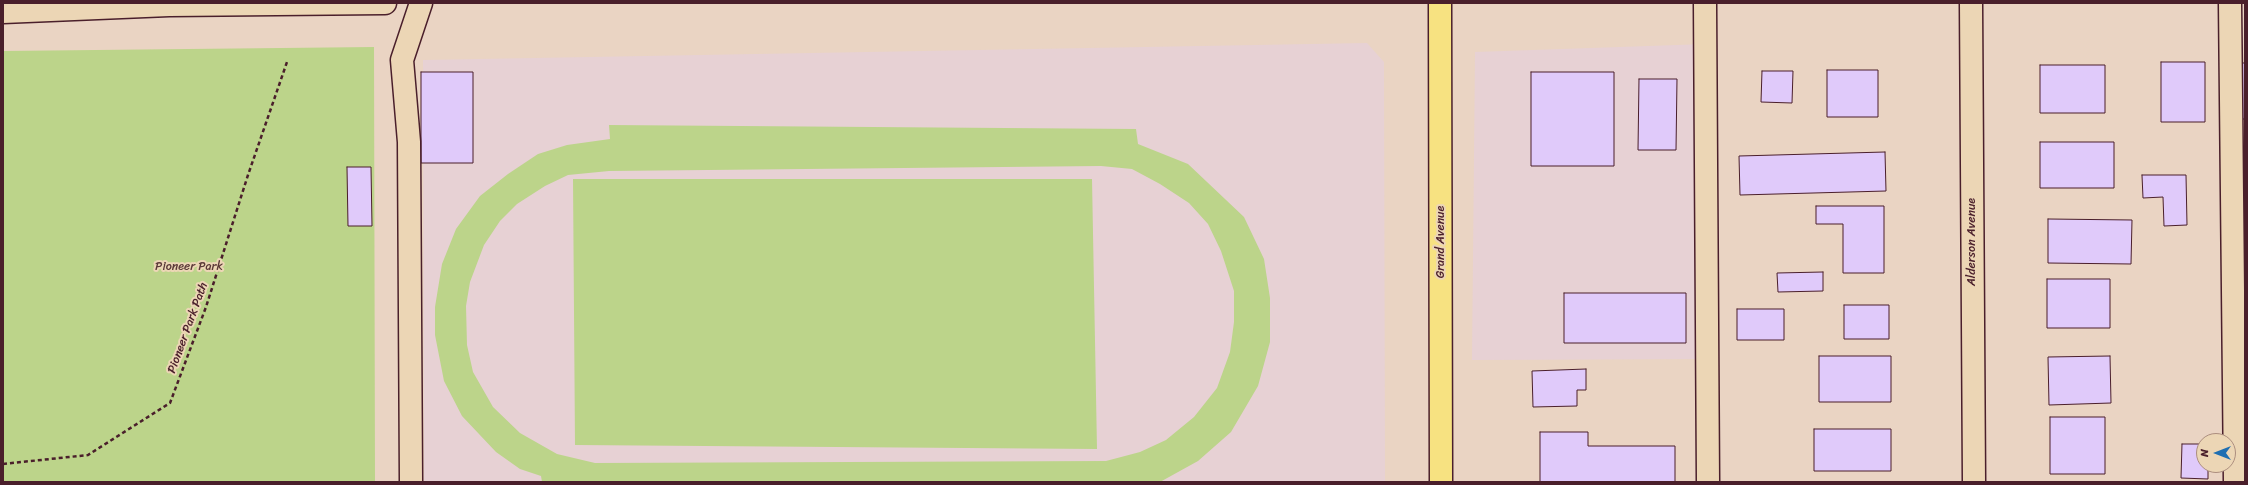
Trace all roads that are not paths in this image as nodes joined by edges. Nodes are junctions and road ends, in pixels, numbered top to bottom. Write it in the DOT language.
graph roads {
  1 [pos="385,3"];
  2 [pos="421,3"];
  3 [pos="1440,3"];
  4 [pos="1705,3"];
  5 [pos="1971,3"];
  6 [pos="2230,3"];
  7 [pos="169,4"];
  8 [pos="3,12"];
  9 [pos="412,482"];
  10 [pos="1441,482"];
  11 [pos="1708,482"];
  12 [pos="1974,482"];
  13 [pos="2234,482"];
  1 -- 7 [label="street"];
  2 -- 9 [label="street"];
  3 -- 10 [label="main road, Grand Avenue"];
  4 -- 11 [label="street"];
  5 -- 12 [label="street, Alderson Avenue"];
  6 -- 13 [label="street"];
  7 -- 8 [label="street"];
}
